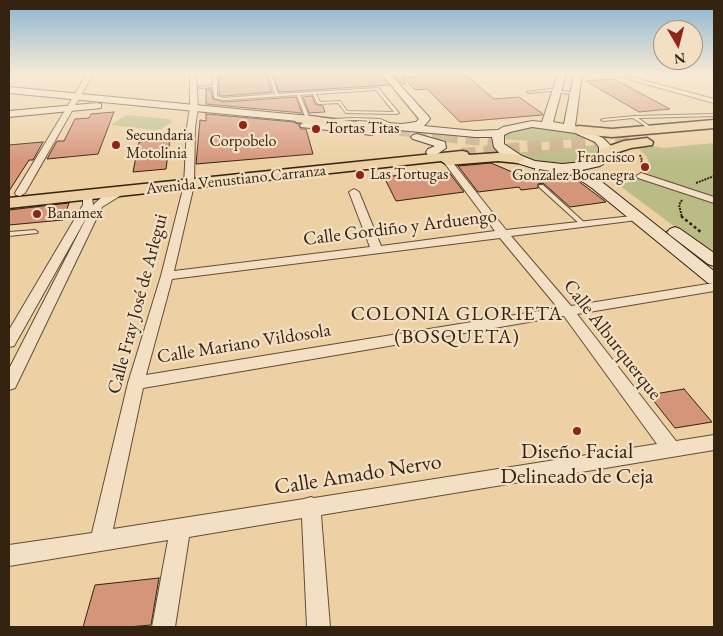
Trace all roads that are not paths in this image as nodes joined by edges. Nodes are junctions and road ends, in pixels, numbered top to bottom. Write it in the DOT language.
graph roads {
  1 [pos="73,103"];
  2 [pos="69,104"];
  3 [pos="79,104"];
  4 [pos="83,104"];
  5 [pos="196,104"];
  6 [pos="300,104"];
  7 [pos="340,104"];
  8 [pos="389,104"];
  9 [pos="412,104"];
  10 [pos="423,104"];
  11 [pos="553,104"];
  12 [pos="574,104"];
  13 [pos="100,106"];
  14 [pos="195,111"];
  15 [pos="9,114"];
  16 [pos="714,115"];
  17 [pos="634,117"];
  18 [pos="304,119"];
  19 [pos="603,120"];
  20 [pos="548,124"];
  21 [pos="714,125"];
  22 [pos="398,127"];
  23 [pos="383,129"];
  24 [pos="573,129"];
  25 [pos="651,129"];
  26 [pos="448,132"];
  27 [pos="714,133"];
  28 [pos="408,136"];
  29 [pos="631,139"];
  30 [pos="498,141"];
  31 [pos="432,152"];
  32 [pos="606,152"];
  33 [pos="461,154"];
  34 [pos="518,159"];
  35 [pos="446,161"];
  36 [pos="596,163"];
  37 [pos="539,164"];
  38 [pos="323,167"];
  39 [pos="562,168"];
  40 [pos="638,173"];
  41 [pos="534,177"];
  42 [pos="190,181"];
  43 [pos="542,186"];
  44 [pos="120,192"];
  45 [pos="354,192"];
  46 [pos="15,193"];
  47 [pos="81,196"];
  48 [pos="714,200"];
  49 [pos="9,203"];
  50 [pos="637,217"];
  51 [pos="583,224"];
  52 [pos="34,232"];
  53 [pos="9,234"];
  54 [pos="503,234"];
  55 [pos="377,249"];
  56 [pos="714,261"];
  57 [pos="63,274"];
  58 [pos="47,275"];
  59 [pos="167,276"];
  60 [pos="714,279"];
  61 [pos="714,287"];
  62 [pos="567,311"];
  63 [pos="9,342"];
  64 [pos="25,349"];
  65 [pos="9,350"];
  66 [pos="136,383"];
  67 [pos="9,384"];
  68 [pos="714,443"];
  69 [pos="671,449"];
  70 [pos="311,506"];
  71 [pos="180,528"];
  72 [pos="100,542"];
  73 [pos="9,556"];
  74 [pos="164,627"];
  75 [pos="319,627"];
  1 -- 46 [label="street"];
  2 -- 15 [label="main road"];
  3 -- 13 [label="main road"];
  4 -- 14 [label="main road"];
  5 -- 14 [label="street, Calle Fray José de Arlegui"];
  6 -- 18 [label="lane"];
  7 -- 8 [label="lane"];
  9 -- 22 [label="main road"];
  10 -- 26 [label="main road"];
  11 -- 20 [label="main road"];
  12 -- 24 [label="main road"];
  13 -- 14 [label="main road"];
  14 -- 18 [label="main road"];
  14 -- 28 [label="main road"];
  14 -- 42 [label="street, Calle Fray José de Arlegui"];
  16 -- 17 [label="lane"];
  17 -- 19 [label="lane"];
  17 -- 25 [label="lane"];
  18 -- 22 [label="main road"];
  18 -- 23 [label="main road"];
  20 -- 24 [label="main road"];
  20 -- 30 [label="main road"];
  21 -- 25 [label="main road"];
  21 -- 29 [label="main road"];
  22 -- 26 [label="main road"];
  24 -- 25 [label="main road"];
  24 -- 32 [label="main road"];
  26 -- 30 [label="main road"];
  27 -- 29 [label="main road"];
  28 -- 30 [label="main road"];
  28 -- 31 [label="main road"];
  29 -- 32 [label="main road"];
  30 -- 31 [label="main road"];
  30 -- 34 [label="main road"];
  31 -- 38 [label="main road"];
  32 -- 36 [label="main road"];
  33 -- 38 [label="main road, Avenida Venustiano Carranza"];
  34 -- 35 [label="main road"];
  34 -- 37 [label="main road"];
  35 -- 38 [label="main road"];
  35 -- 54 [label="street, Calle Alburquerque"];
  36 -- 39 [label="main road"];
  36 -- 56 [label="main road"];
  37 -- 39 [label="main road"];
  37 -- 41 [label="lane"];
  38 -- 42 [label="main road, Avenida Venustiano Carranza"];
  39 -- 50 [label="main road"];
  40 -- 48 [label="street"];
  42 -- 44 [label="main road, Avenida Venustiano Carranza"];
  42 -- 46 [label="main road, Avenida Venustiano Carranza"];
  42 -- 59 [label="street, Calle Fray José de Arlegui"];
  43 -- 51 [label="lane"];
  44 -- 47 [label="main road, Avenida Venustiano Carranza"];
  44 -- 57 [label="street"];
  45 -- 55 [label="street"];
  47 -- 49 [label="main road, Avenida Venustiano Carranza"];
  47 -- 58 [label="street"];
  50 -- 51 [label="street, Calle Gordiño y Arduengo"];
  50 -- 60 [label="main road"];
  51 -- 54 [label="street, Calle Gordiño y Arduengo"];
  52 -- 53 [label="lane"];
  54 -- 55 [label="street, Calle Gordiño y Arduengo"];
  54 -- 62 [label="street, Calle Alburquerque"];
  55 -- 59 [label="street, Calle Gordiño y Arduengo"];
  57 -- 58 [label="street"];
  57 -- 64 [label="street"];
  58 -- 63 [label="street"];
  59 -- 66 [label="street, Calle Fray José de Arlegui"];
  61 -- 62 [label="street, Calle Mariano Vildosola"];
  62 -- 66 [label="street, Calle Mariano Vildosola"];
  62 -- 69 [label="street, Calle Alburquerque"];
  64 -- 65 [label="street"];
  64 -- 67 [label="street"];
  66 -- 72 [label="street, Calle Fray José de Arlegui"];
  68 -- 69 [label="street, Calle Amado Nervo"];
  69 -- 70 [label="street, Calle Amado Nervo"];
  70 -- 71 [label="street, Calle Amado Nervo"];
  70 -- 75 [label="street"];
  71 -- 72 [label="street, Calle Amado Nervo"];
  71 -- 74 [label="street"];
  72 -- 73 [label="street, Calle Amado Nervo"];
}
